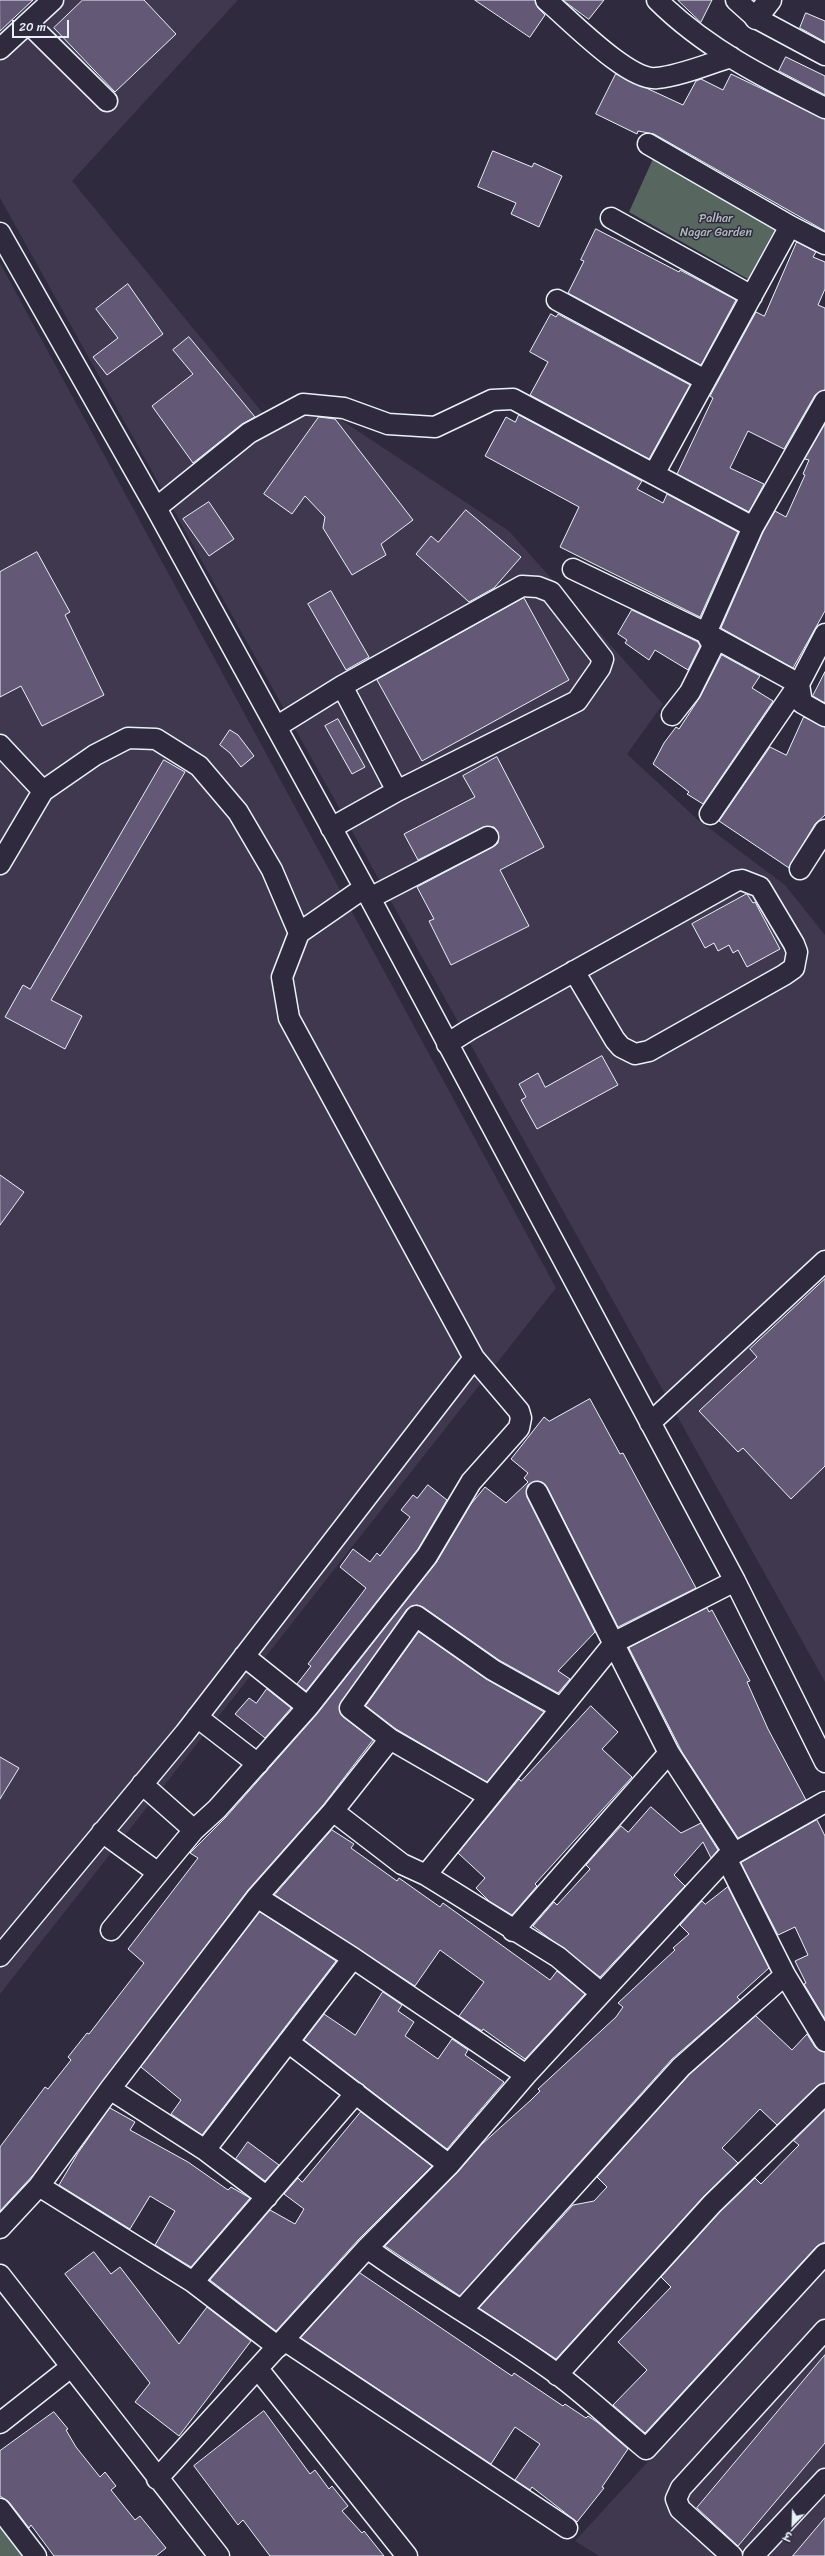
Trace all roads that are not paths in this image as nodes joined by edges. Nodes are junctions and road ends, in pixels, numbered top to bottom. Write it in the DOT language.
graph roads {
  1 [pos="53,0"];
  2 [pos="546,0"];
  3 [pos="657,0"];
  4 [pos="736,0"];
  5 [pos="768,5"];
  6 [pos="28,23"];
  7 [pos="0,49"];
  8 [pos="825,55"];
  9 [pos="731,57"];
  10 [pos="107,101"];
  11 [pos="825,108"];
  12 [pos="648,144"];
  13 [pos="611,218"];
  14 [pos="790,226"];
  15 [pos="1,238"];
  16 [pos="825,244"];
  17 [pos="752,296"];
  18 [pos="558,300"];
  19 [pos="705,380"];
  20 [pos="825,401"];
  21 [pos="654,474"];
  22 [pos="156,508"];
  23 [pos="753,527"];
  24 [pos="573,569"];
  25 [pos="706,633"];
  26 [pos="825,634"];
  27 [pos="799,684"];
  28 [pos="342,686"];
  29 [pos="672,715"];
  30 [pos="825,716"];
  31 [pos="276,727"];
  32 [pos="0,745"];
  33 [pos="43,791"];
  34 [pos="397,792"];
  35 [pos="710,814"];
  36 [pos="331,828"];
  37 [pos="825,830"];
  38 [pos="488,837"];
  39 [pos="0,864"];
  40 [pos="800,869"];
  41 [pos="367,893"];
  42 [pos="299,934"];
  43 [pos="574,971"];
  44 [pos="448,1044"];
  45 [pos="825,1261"];
  46 [pos="474,1358"];
  47 [pos="650,1424"];
  48 [pos="537,1492"];
  49 [pos="735,1581"];
  50 [pos="614,1642"];
  51 [pos="244,1656"];
  52 [pos="308,1707"];
  53 [pos="561,1708"];
  54 [pos="197,1717"];
  55 [pos="390,1739"];
  56 [pos="669,1753"];
  57 [pos="825,1762"];
  58 [pos="258,1764"];
  59 [pos="142,1784"];
  60 [pos="489,1796"];
  61 [pos="825,1802"];
  62 [pos="334,1811"];
  63 [pos="194,1830"];
  64 [pos="102,1832"];
  65 [pos="730,1855"];
  66 [pos="157,1872"];
  67 [pos="426,1875"];
  68 [pos="258,1897"];
  69 [pos="111,1930"];
  70 [pos="513,1931"];
  71 [pos="0,1956"];
  72 [pos="353,1958"];
  73 [pos="785,1975"];
  74 [pos="601,1993"];
  75 [pos="825,2041"];
  76 [pos="288,2042"];
  77 [pos="526,2075"];
  78 [pos="110,2089"];
  79 [pos="356,2093"];
  80 [pos="825,2094"];
  81 [pos="205,2150"];
  82 [pos="449,2165"];
  83 [pos="39,2186"];
  84 [pos="267,2197"];
  85 [pos="0,2228"];
  86 [pos="367,2248"];
  87 [pos="825,2254"];
  88 [pos="0,2275"];
  89 [pos="193,2282"];
  90 [pos="462,2310"];
  91 [pos="825,2330"];
  92 [pos="281,2343"];
  93 [pos="71,2367"];
  94 [pos="258,2369"];
  95 [pos="557,2375"];
  96 [pos="0,2423"];
  97 [pos="157,2479"];
  98 [pos="825,2479"];
  99 [pos="0,2510"];
  100 [pos="566,2528"];
  101 [pos="36,2556"];
  102 [pos="219,2556"];
  103 [pos="407,2556"];
  104 [pos="732,2556"];
  105 [pos="752,2556"];
  1 -- 6 [label="street"];
  2 -- 9 [label="street"];
  3 -- 9 [label="street"];
  4 -- 5 [label="street"];
  5 -- 8 [label="street"];
  6 -- 7 [label="street"];
  6 -- 10 [label="street"];
  9 -- 11 [label="street"];
  12 -- 14 [label="street"];
  13 -- 17 [label="street"];
  14 -- 16 [label="street"];
  14 -- 17 [label="street"];
  15 -- 22 [label="street"];
  17 -- 19 [label="street"];
  18 -- 19 [label="street"];
  19 -- 21 [label="street"];
  20 -- 23 [label="street"];
  21 -- 22 [label="street"];
  21 -- 23 [label="street"];
  22 -- 31 [label="street"];
  23 -- 25 [label="street"];
  24 -- 25 [label="street"];
  25 -- 27 [label="street"];
  25 -- 29 [label="street"];
  26 -- 27 [label="street"];
  27 -- 30 [label="street"];
  27 -- 35 [label="street"];
  28 -- 31 [label="street"];
  28 -- 34 [label="street"];
  28 -- 34 [label="street"];
  31 -- 36 [label="street"];
  32 -- 33 [label="street"];
  33 -- 39 [label="street"];
  33 -- 42 [label="street"];
  34 -- 36 [label="street"];
  36 -- 41 [label="street"];
  37 -- 40 [label="street"];
  38 -- 41 [label="street"];
  41 -- 42 [label="street"];
  41 -- 44 [label="street"];
  42 -- 46 [label="street"];
  43 -- 43 [label="street"];
  43 -- 44 [label="street"];
  44 -- 47 [label="street"];
  45 -- 47 [label="street"];
  46 -- 51 [label="street"];
  46 -- 52 [label="street"];
  47 -- 49 [label="street"];
  48 -- 50 [label="street"];
  49 -- 50 [label="street"];
  49 -- 57 [label="street"];
  50 -- 53 [label="street"];
  50 -- 56 [label="street"];
  51 -- 52 [label="street"];
  51 -- 54 [label="street"];
  52 -- 58 [label="street"];
  53 -- 55 [label="street"];
  53 -- 60 [label="street"];
  54 -- 58 [label="street"];
  54 -- 59 [label="street"];
  55 -- 60 [label="street"];
  55 -- 62 [label="street"];
  56 -- 65 [label="street"];
  56 -- 70 [label="street"];
  58 -- 63 [label="street"];
  59 -- 63 [label="street"];
  59 -- 64 [label="street"];
  60 -- 67 [label="street"];
  61 -- 65 [label="street"];
  62 -- 67 [label="street"];
  62 -- 68 [label="street"];
  63 -- 66 [label="street"];
  64 -- 66 [label="street"];
  64 -- 71 [label="street"];
  65 -- 73 [label="street"];
  65 -- 74 [label="street"];
  66 -- 69 [label="street"];
  67 -- 70 [label="street"];
  68 -- 72 [label="street"];
  68 -- 78 [label="street"];
  70 -- 74 [label="street"];
  72 -- 76 [label="street"];
  72 -- 77 [label="street"];
  73 -- 75 [label="street"];
  73 -- 90 [label="street"];
  74 -- 77 [label="street"];
  76 -- 79 [label="street"];
  76 -- 81 [label="street"];
  77 -- 82 [label="street"];
  78 -- 81 [label="street"];
  78 -- 83 [label="street"];
  79 -- 82 [label="street"];
  79 -- 84 [label="street"];
  80 -- 95 [label="street"];
  81 -- 84 [label="street"];
  82 -- 86 [label="street"];
  83 -- 85 [label="street"];
  83 -- 89 [label="street"];
  84 -- 89 [label="street"];
  86 -- 90 [label="street"];
  86 -- 92 [label="street"];
  87 -- 95 [label="street"];
  88 -- 93 [label="street"];
  89 -- 92 [label="street"];
  90 -- 95 [label="street"];
  91 -- 104 [label="street"];
  92 -- 94 [label="street"];
  92 -- 100 [label="street"];
  93 -- 96 [label="street"];
  93 -- 97 [label="street"];
  94 -- 97 [label="street"];
  94 -- 103 [label="street"];
  97 -- 102 [label="street"];
  98 -- 105 [label="street"];
  99 -- 101 [label="street"];
}
